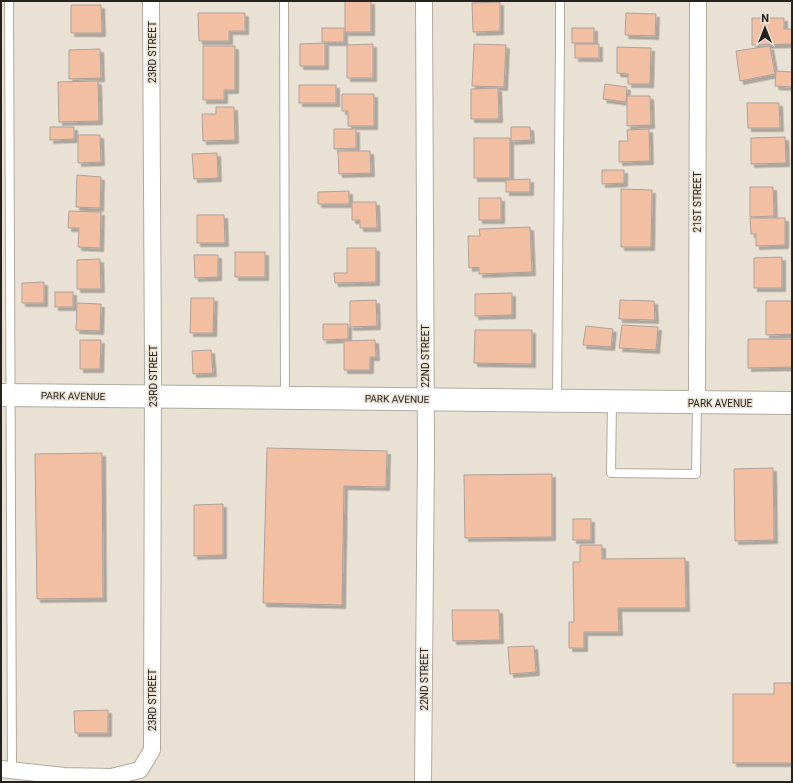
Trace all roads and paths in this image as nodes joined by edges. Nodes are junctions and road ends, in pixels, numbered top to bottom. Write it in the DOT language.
graph roads {
  1 [pos="9,1"];
  2 [pos="151,1"];
  3 [pos="284,1"];
  4 [pos="424,1"];
  5 [pos="560,1"];
  6 [pos="698,1"];
  7 [pos="6,395"];
  8 [pos="153,397"];
  9 [pos="286,398"];
  10 [pos="426,400"];
  11 [pos="557,401"];
  12 [pos="612,402"];
  13 [pos="697,403"];
  14 [pos="792,403"];
  15 [pos="7,770"];
  16 [pos="423,782"];
  1 -- 7 [label="lane"];
  2 -- 8 [label="street, 23RD STREET"];
  3 -- 9 [label="lane"];
  4 -- 10 [label="street, 22ND STREET"];
  5 -- 11 [label="lane"];
  6 -- 13 [label="street, 21ST STREET"];
  7 -- 8 [label="street, PARK AVENUE"];
  7 -- 15 [label="lane"];
  8 -- 9 [label="street, PARK AVENUE"];
  8 -- 15 [label="street, 23RD STREET"];
  9 -- 10 [label="street, PARK AVENUE"];
  10 -- 11 [label="street, PARK AVENUE"];
  10 -- 16 [label="street, 22ND STREET"];
  11 -- 12 [label="street, PARK AVENUE"];
  12 -- 13 [label="street, PARK AVENUE"];
  12 -- 13 [label="lane"];
  13 -- 14 [label="street, PARK AVENUE"];
}
